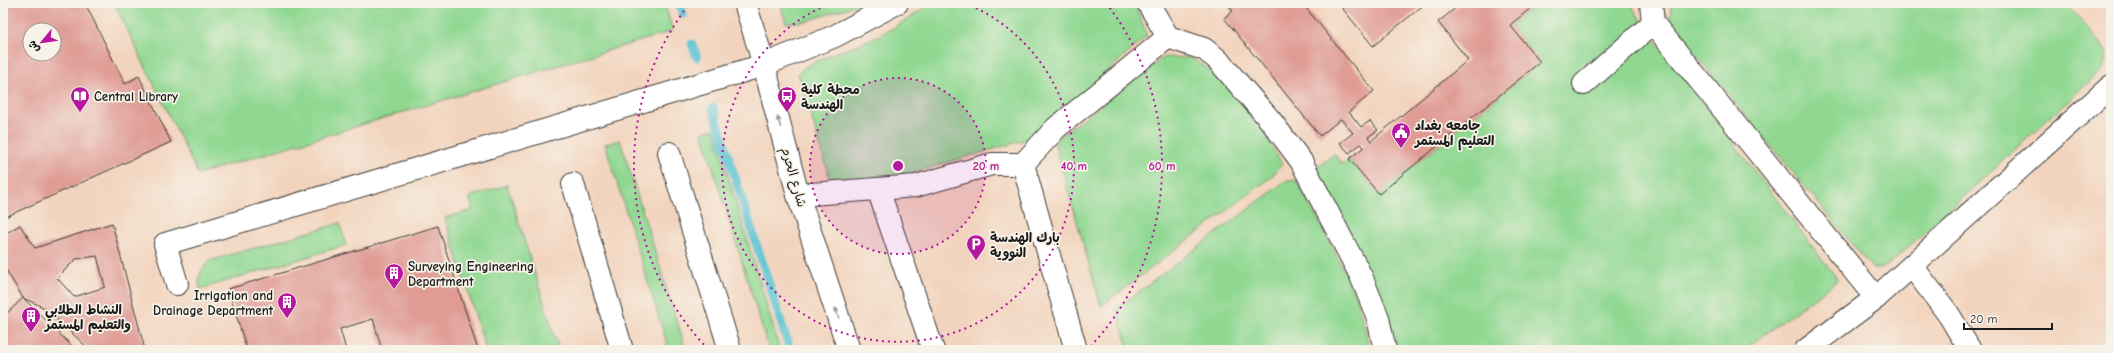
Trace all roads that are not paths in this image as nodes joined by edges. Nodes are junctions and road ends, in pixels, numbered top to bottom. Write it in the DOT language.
graph roads {
  1 [pos="745,3"];
  2 [pos="897,3"];
  3 [pos="1148,3"];
  4 [pos="1652,13"];
  5 [pos="1168,37"];
  6 [pos="764,65"];
  7 [pos="1584,84"];
  8 [pos="2111,86"];
  9 [pos="670,153"];
  10 [pos="1023,164"];
  11 [pos="574,184"];
  12 [pos="878,189"];
  13 [pos="798,195"];
  14 [pos="1912,266"];
  15 [pos="177,284"];
  16 [pos="1876,298"];
  17 [pos="622,350"];
  18 [pos="730,350"];
  19 [pos="849,350"];
  20 [pos="933,350"];
  21 [pos="1076,350"];
  22 [pos="1385,350"];
  23 [pos="1806,350"];
  24 [pos="1970,350"];
  1 -- 6 [label="street, شارع الحرم"];
  2 -- 6 [label="street"];
  3 -- 5 [label="street"];
  4 -- 7 [label="street"];
  4 -- 16 [label="street"];
  5 -- 10 [label="street"];
  5 -- 22 [label="street"];
  13 -- 6 [label="street, شارع الحرم, one-way"];
  6 -- 15 [label="street"];
  8 -- 14 [label="street"];
  9 -- 18 [label="street"];
  10 -- 12 [label="street"];
  10 -- 21 [label="street"];
  11 -- 17 [label="street"];
  12 -- 13 [label="street"];
  12 -- 20 [label="street"];
  19 -- 13 [label="street, شارع الحرم, one-way"];
  14 -- 16 [label="street"];
  14 -- 24 [label="street"];
  16 -- 23 [label="street"];
}
